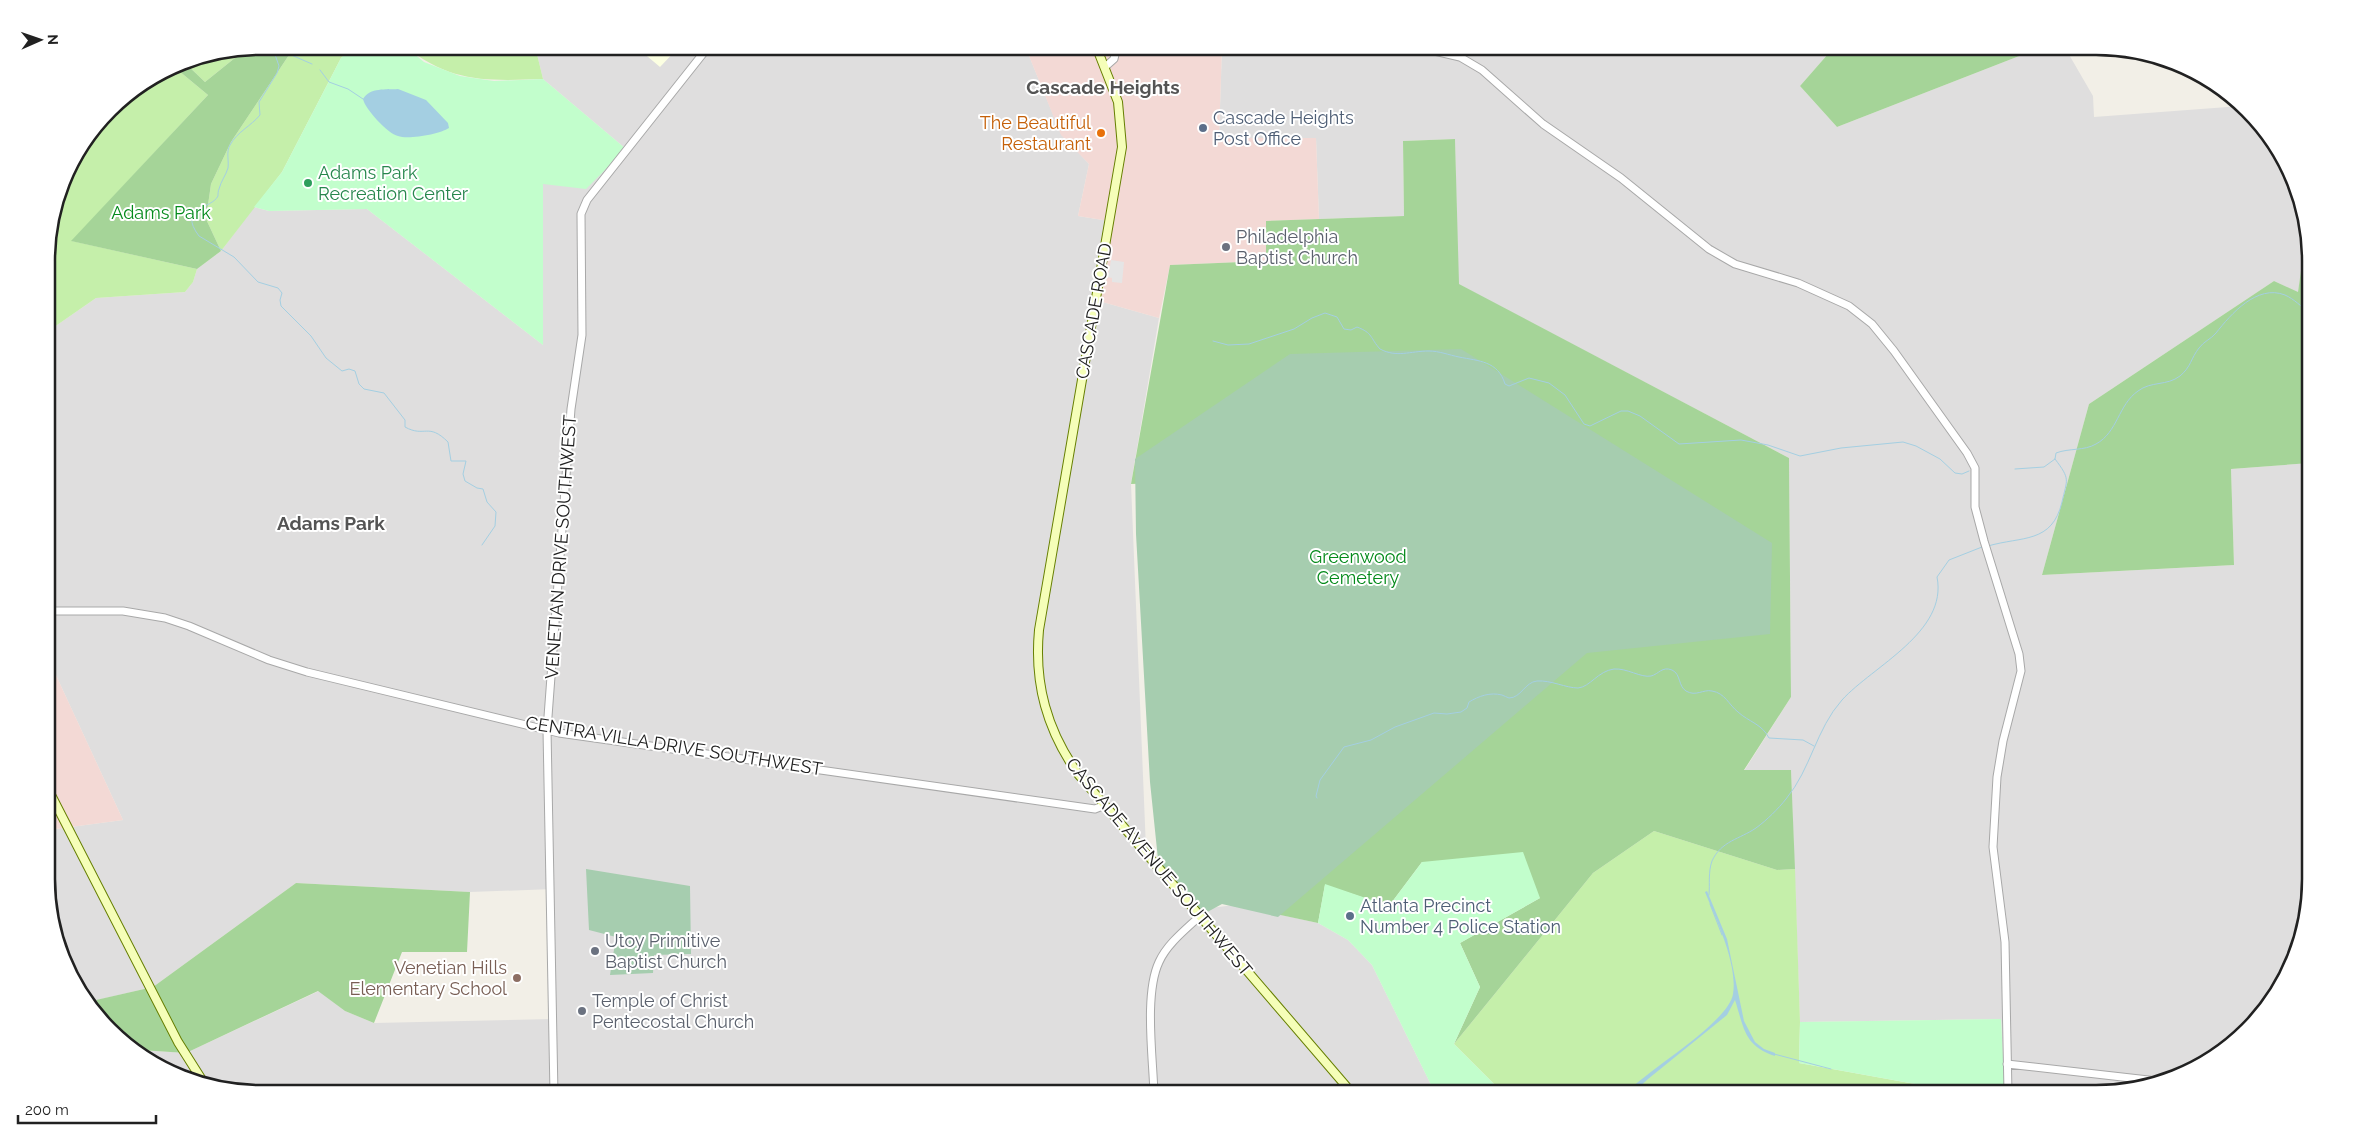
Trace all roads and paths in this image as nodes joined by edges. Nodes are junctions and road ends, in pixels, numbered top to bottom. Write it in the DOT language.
graph roads {
  1 [pos="702,55"];
  2 [pos="1100,55"];
  3 [pos="1115,55"];
  4 [pos="1451,55"];
  5 [pos="1105,67"];
  6 [pos="1047,579"];
  7 [pos="55,611"];
  8 [pos="547,730"];
  9 [pos="55,802"];
  10 [pos="1105,805"];
  11 [pos="1200,916"];
  12 [pos="2008,1064"];
  13 [pos="199,1075"];
  14 [pos="2143,1079"];
  15 [pos="554,1085"];
  16 [pos="1154,1085"];
  17 [pos="1344,1085"];
  18 [pos="2008,1085"];
  1 -- 8 [label="street, VENETIAN DRIVE SOUTHWEST"];
  2 -- 5 [label="main road, CASCADE ROAD"];
  3 -- 5 [label="street"];
  4 -- 12 [label="street"];
  5 -- 6 [label="main road, CASCADE ROAD"];
  6 -- 10 [label="main road, CASCADE AVENUE SOUTHWEST"];
  7 -- 8 [label="street, CENTRA VILLA DRIVE SOUTHWEST"];
  8 -- 10 [label="street, CENTRA VILLA DRIVE SOUTHWEST"];
  8 -- 15 [label="street, VENETIAN DRIVE SOUTHWEST"];
  9 -- 13 [label="main road"];
  10 -- 11 [label="main road, CASCADE AVENUE SOUTHWEST"];
  11 -- 16 [label="street"];
  11 -- 17 [label="main road, CASCADE AVENUE SOUTHWEST"];
  12 -- 14 [label="street"];
  12 -- 18 [label="street"];
}
